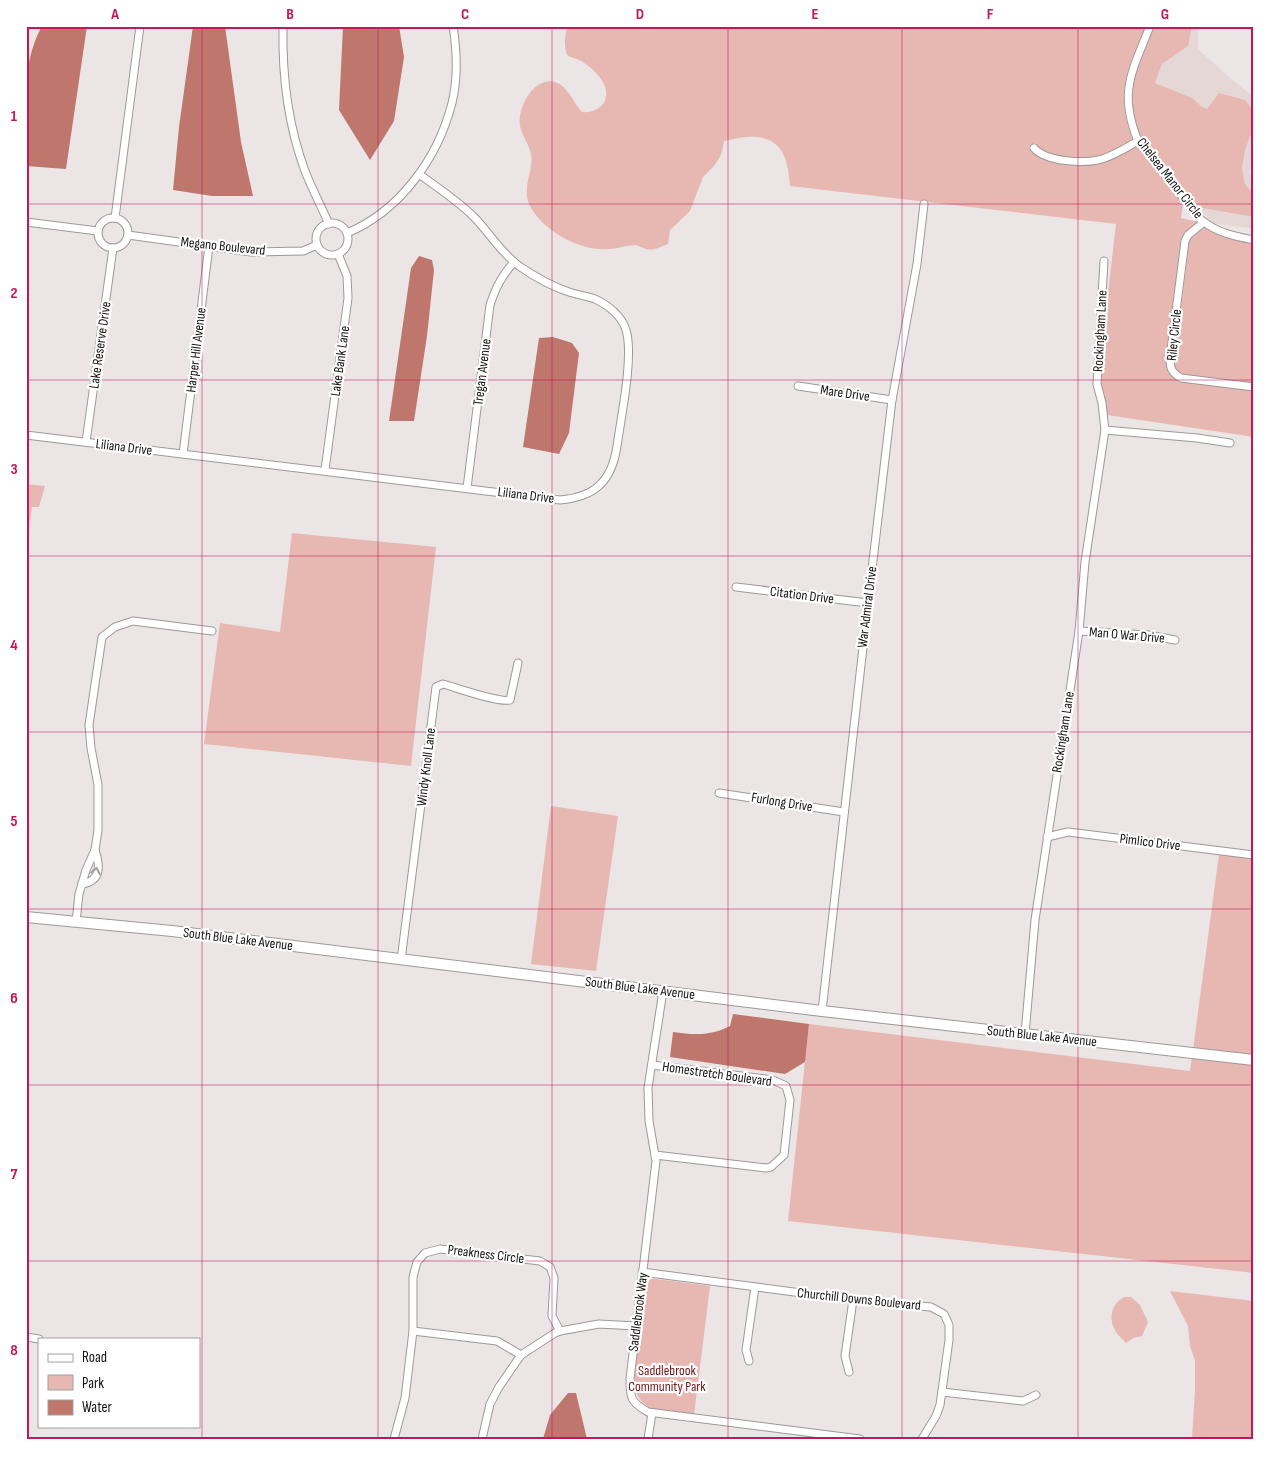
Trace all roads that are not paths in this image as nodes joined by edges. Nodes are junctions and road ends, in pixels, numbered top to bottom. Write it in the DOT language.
graph roads {
  1 [pos="140,26"];
  2 [pos="283,26"];
  3 [pos="453,26"];
  4 [pos="1150,26"];
  5 [pos="1138,141"];
  6 [pos="1034,148"];
  7 [pos="419,174"];
  8 [pos="924,204"];
  9 [pos="115,218"];
  10 [pos="26,222"];
  11 [pos="1204,222"];
  12 [pos="329,224"];
  13 [pos="98,231"];
  14 [pos="346,233"];
  15 [pos="128,235"];
  16 [pos="1254,240"];
  17 [pos="318,245"];
  18 [pos="209,246"];
  19 [pos="113,248"];
  20 [pos="338,254"];
  21 [pos="1104,261"];
  22 [pos="514,262"];
  23 [pos="798,386"];
  24 [pos="1254,387"];
  25 [pos="892,400"];
  26 [pos="1105,430"];
  27 [pos="26,435"];
  28 [pos="86,442"];
  29 [pos="1230,443"];
  30 [pos="183,454"];
  31 [pos="325,470"];
  32 [pos="467,488"];
  33 [pos="736,587"];
  34 [pos="868,603"];
  35 [pos="212,631"];
  36 [pos="1079,632"];
  37 [pos="1175,640"];
  38 [pos="518,663"];
  39 [pos="720,793"];
  40 [pos="844,812"];
  41 [pos="1047,837"];
  42 [pos="95,850"];
  43 [pos="1254,855"];
  44 [pos="82,884"];
  45 [pos="26,917"];
  46 [pos="76,922"];
  47 [pos="401,960"];
  48 [pos="663,991"];
  49 [pos="822,1011"];
  50 [pos="1025,1034"];
  51 [pos="1254,1060"];
  52 [pos="652,1065"];
  53 [pos="655,1155"];
  54 [pos="642,1272"];
  55 [pos="755,1287"];
  56 [pos="853,1300"];
  57 [pos="636,1326"];
  58 [pos="413,1331"];
  59 [pos="560,1331"];
  60 [pos="521,1355"];
  61 [pos="749,1361"];
  62 [pos="849,1372"];
  63 [pos="942,1392"];
  64 [pos="1036,1395"];
  65 [pos="652,1413"];
  66 [pos="394,1439"];
  67 [pos="482,1439"];
  68 [pos="648,1439"];
  69 [pos="860,1439"];
  70 [pos="922,1439"];
  1 -- 9 [label="street"];
  2 -- 12 [label="street"];
  3 -- 7 [label="street"];
  4 -- 5 [label="street, Chelsea Manor Circle"];
  5 -- 6 [label="street"];
  5 -- 11 [label="street, Chelsea Manor Circle"];
  7 -- 14 [label="street"];
  7 -- 22 [label="street, Liliana Drive"];
  8 -- 25 [label="street, War Admiral Drive"];
  9 -- 13 [label="street"];
  9 -- 15 [label="street"];
  10 -- 13 [label="street"];
  11 -- 16 [label="street, Chelsea Manor Circle"];
  11 -- 24 [label="street, Riley Circle"];
  12 -- 14 [label="street"];
  12 -- 17 [label="street"];
  13 -- 19 [label="street"];
  14 -- 20 [label="street"];
  15 -- 18 [label="street, Megano Boulevard"];
  15 -- 19 [label="street"];
  17 -- 18 [label="street, Megano Boulevard"];
  17 -- 20 [label="street"];
  18 -- 30 [label="street, Harper Hill Avenue"];
  19 -- 28 [label="street, Lake Reserve Drive"];
  20 -- 31 [label="street, Lake Bank Lane"];
  21 -- 26 [label="street, Rockingham Lane"];
  22 -- 32 [label="street, Tregan Avenue"];
  22 -- 32 [label="street, Liliana Drive"];
  23 -- 25 [label="street, Mare Drive"];
  25 -- 34 [label="street, War Admiral Drive"];
  26 -- 29 [label="street"];
  26 -- 36 [label="street, Rockingham Lane"];
  27 -- 28 [label="street, Liliana Drive"];
  28 -- 30 [label="street, Liliana Drive"];
  30 -- 31 [label="street, Liliana Drive"];
  31 -- 32 [label="street, Liliana Drive"];
  33 -- 34 [label="street, Citation Drive"];
  34 -- 40 [label="street, War Admiral Drive"];
  35 -- 42 [label="street"];
  36 -- 37 [label="street, Man O War Drive"];
  36 -- 41 [label="street, Rockingham Lane"];
  38 -- 47 [label="street, Windy Knoll Lane"];
  39 -- 40 [label="street, Furlong Drive"];
  40 -- 49 [label="street, War Admiral Drive"];
  41 -- 43 [label="street, Pimlico Drive"];
  41 -- 50 [label="street, Rockingham Lane"];
  42 -- 44 [label="street"];
  44 -- 42 [label="street, one-way"];
  44 -- 46 [label="street"];
  45 -- 46 [label="main road, South Blue Lake Avenue"];
  46 -- 47 [label="main road, South Blue Lake Avenue"];
  47 -- 48 [label="main road, South Blue Lake Avenue"];
  48 -- 49 [label="main road, South Blue Lake Avenue"];
  48 -- 52 [label="street, Saddlebrook Way"];
  49 -- 50 [label="main road, South Blue Lake Avenue"];
  50 -- 51 [label="main road, South Blue Lake Avenue"];
  52 -- 53 [label="street, Saddlebrook Way"];
  52 -- 53 [label="street, Homestretch Boulevard"];
  53 -- 54 [label="street, Saddlebrook Way"];
  54 -- 55 [label="street, Churchill Downs Boulevard"];
  54 -- 57 [label="street, Saddlebrook Way"];
  55 -- 56 [label="street, Churchill Downs Boulevard"];
  55 -- 61 [label="street"];
  56 -- 62 [label="street"];
  56 -- 63 [label="street, Churchill Downs Boulevard"];
  57 -- 59 [label="street"];
  57 -- 65 [label="street, Saddlebrook Way"];
  58 -- 59 [label="street, Preakness Circle"];
  58 -- 60 [label="street"];
  58 -- 66 [label="street, Preakness Circle"];
  59 -- 60 [label="street"];
  60 -- 67 [label="street"];
  63 -- 64 [label="street"];
  63 -- 70 [label="street, Churchill Downs Boulevard"];
  65 -- 68 [label="street"];
  65 -- 69 [label="street, Saddlebrook Way"];
}
